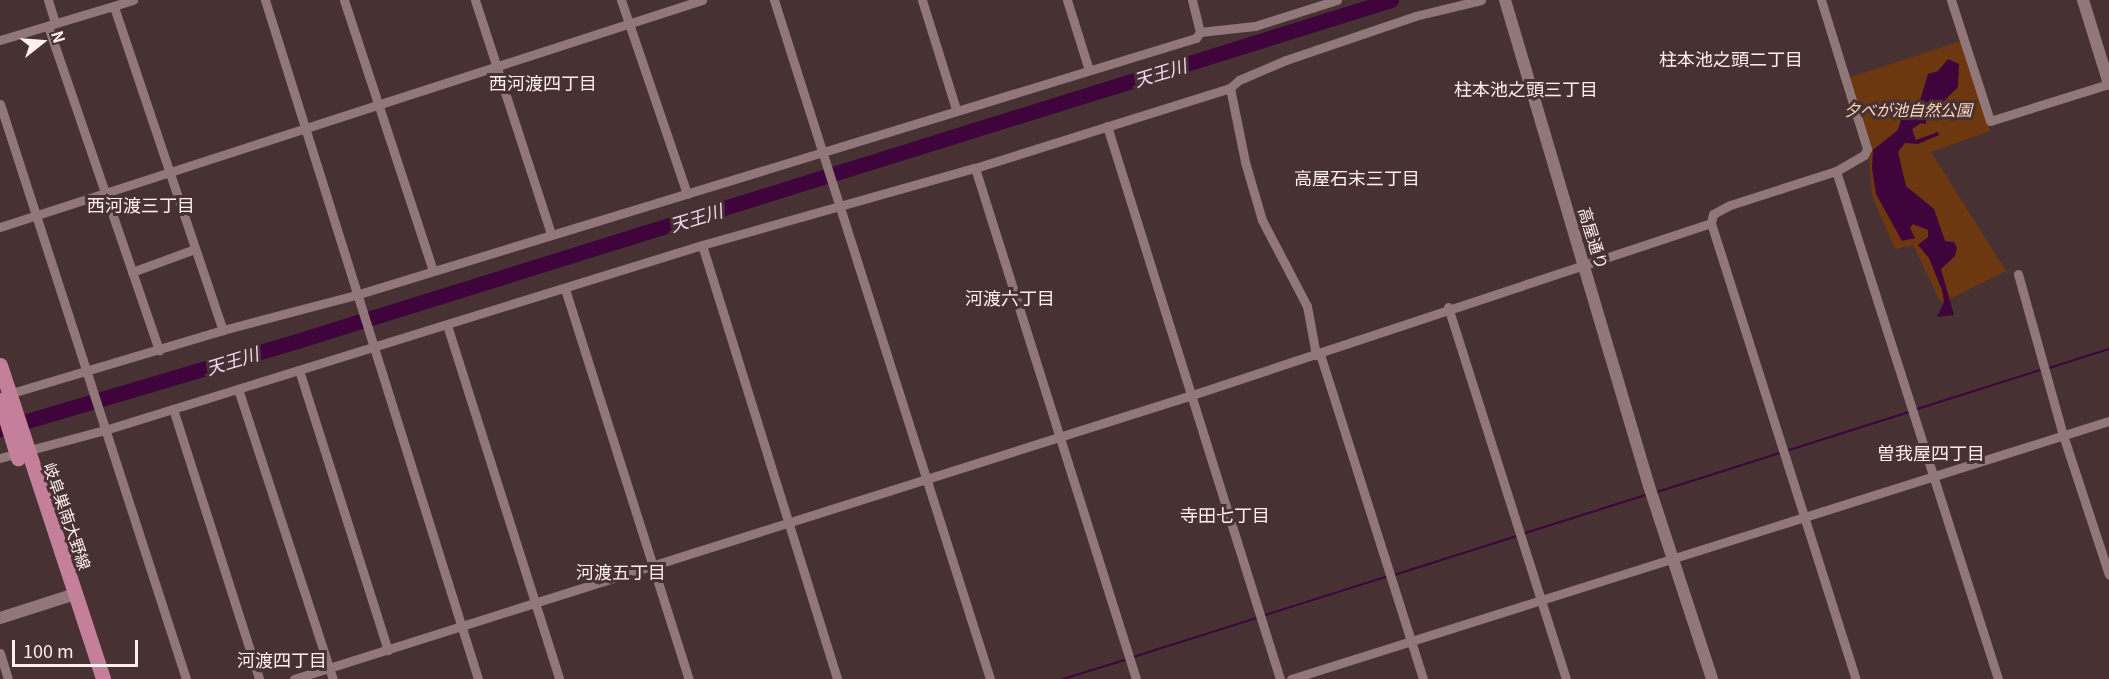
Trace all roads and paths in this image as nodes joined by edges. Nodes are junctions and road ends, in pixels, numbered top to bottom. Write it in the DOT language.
graph roads {
  1 [pos="48,0"];
  2 [pos="133,0"];
  3 [pos="265,0"];
  4 [pos="344,0"];
  5 [pos="475,0"];
  6 [pos="621,0"];
  7 [pos="702,0"];
  8 [pos="774,0"];
  9 [pos="922,0"];
  10 [pos="1067,0"];
  11 [pos="1192,0"];
  12 [pos="1337,0"];
  13 [pos="1481,0"];
  14 [pos="1505,0"];
  15 [pos="1821,0"];
  16 [pos="1951,0"];
  17 [pos="2083,0"];
  18 [pos="114,6"];
  19 [pos="628,23"];
  20 [pos="51,25"];
  21 [pos="1200,32"];
  22 [pos="0,40"];
  23 [pos="495,66"];
  24 [pos="1089,70"];
  25 [pos="2109,84"];
  26 [pos="1230,88"];
  27 [pos="0,104"];
  28 [pos="377,104"];
  29 [pos="956,109"];
  30 [pos="1107,126"];
  31 [pos="303,128"];
  32 [pos="826,156"];
  33 [pos="975,168"];
  34 [pos="1836,171"];
  35 [pos="170,173"];
  36 [pos="105,194"];
  37 [pos="687,194"];
  38 [pos="841,202"];
  39 [pos="39,214"];
  40 [pos="1711,223"];
  41 [pos="0,226"];
  42 [pos="551,234"];
  43 [pos="702,245"];
  44 [pos="195,249"];
  45 [pos="1585,262"];
  46 [pos="433,270"];
  47 [pos="132,272"];
  48 [pos="2018,274"];
  49 [pos="565,289"];
  50 [pos="361,298"];
  51 [pos="1448,307"];
  52 [pos="447,325"];
  53 [pos="223,330"];
  54 [pos="374,343"];
  55 [pos="159,351"];
  56 [pos="1318,354"];
  57 [pos="0,365"];
  58 [pos="84,370"];
  59 [pos="299,370"];
  60 [pos="238,388"];
  61 [pos="3,396"];
  62 [pos="1189,396"];
  63 [pos="173,409"];
  64 [pos="2109,421"];
  65 [pos="103,426"];
  66 [pos="2063,435"];
  67 [pos="1059,437"];
  68 [pos="0,458"];
  69 [pos="1932,476"];
  70 [pos="926,480"];
  71 [pos="1805,517"];
  72 [pos="788,523"];
  73 [pos="1674,559"];
  74 [pos="653,565"];
  75 [pos="2109,575"];
  76 [pos="71,596"];
  77 [pos="1541,601"];
  78 [pos="535,603"];
  79 [pos="0,618"];
  80 [pos="462,627"];
  81 [pos="1411,642"];
  82 [pos="388,650"];
  83 [pos="0,653"];
  84 [pos="329,668"];
  85 [pos="8,679"];
  86 [pos="94,679"];
  87 [pos="103,679"];
  88 [pos="186,679"];
  89 [pos="259,679"];
  90 [pos="294,679"];
  91 [pos="333,679"];
  92 [pos="478,679"];
  93 [pos="559,679"];
  94 [pos="689,679"];
  95 [pos="837,679"];
  96 [pos="990,679"];
  97 [pos="1136,679"];
  98 [pos="1280,679"];
  99 [pos="1291,679"];
  100 [pos="1423,679"];
  101 [pos="1566,679"];
  102 [pos="1712,679"];
  103 [pos="1856,679"];
  104 [pos="1998,679"];
  1 -- 20 [label="street"];
  2 -- 18 [label="street"];
  3 -- 31 [label="street"];
  4 -- 28 [label="street"];
  5 -- 23 [label="street"];
  6 -- 19 [label="street"];
  7 -- 19 [label="street"];
  8 -- 32 [label="street"];
  9 -- 29 [label="street"];
  10 -- 24 [label="street"];
  11 -- 21 [label="street"];
  12 -- 21 [label="street"];
  13 -- 26 [label="street"];
  14 -- 45 [label="street, 高屋通り"];
  15 -- 34 [label="street"];
  16 -- 25 [label="street"];
  17 -- 25 [label="street"];
  18 -- 20 [label="street"];
  18 -- 35 [label="street"];
  19 -- 23 [label="street"];
  19 -- 37 [label="street"];
  20 -- 22 [label="street"];
  20 -- 36 [label="street"];
  21 -- 24 [label="street"];
  23 -- 28 [label="street"];
  23 -- 42 [label="street"];
  24 -- 29 [label="street"];
  26 -- 30 [label="street"];
  26 -- 56 [label="street"];
  27 -- 39 [label="street"];
  28 -- 31 [label="street"];
  28 -- 46 [label="street"];
  29 -- 32 [label="street"];
  30 -- 33 [label="street"];
  30 -- 62 [label="street"];
  31 -- 35 [label="street"];
  31 -- 50 [label="street"];
  32 -- 37 [label="street"];
  32 -- 38 [label="street"];
  33 -- 38 [label="street"];
  33 -- 67 [label="street"];
  34 -- 40 [label="street"];
  34 -- 69 [label="street"];
  35 -- 36 [label="street"];
  35 -- 44 [label="street"];
  36 -- 39 [label="street"];
  36 -- 47 [label="street"];
  37 -- 42 [label="street"];
  38 -- 43 [label="street"];
  38 -- 70 [label="street"];
  39 -- 41 [label="street"];
  39 -- 58 [label="street"];
  40 -- 45 [label="street"];
  40 -- 71 [label="street"];
  42 -- 46 [label="street"];
  43 -- 49 [label="street"];
  43 -- 72 [label="street"];
  44 -- 47 [label="street"];
  44 -- 53 [label="street"];
  45 -- 51 [label="street"];
  45 -- 73 [label="street, 高屋通り"];
  46 -- 50 [label="street"];
  47 -- 55 [label="street"];
  48 -- 66 [label="street"];
  49 -- 52 [label="street"];
  49 -- 74 [label="street"];
  50 -- 53 [label="street"];
  50 -- 54 [label="street"];
  51 -- 56 [label="street"];
  51 -- 77 [label="street"];
  52 -- 54 [label="street"];
  52 -- 78 [label="street"];
  53 -- 55 [label="street"];
  54 -- 59 [label="street"];
  54 -- 80 [label="street"];
  55 -- 58 [label="street"];
  56 -- 62 [label="street"];
  56 -- 81 [label="street"];
  57 -- 61 [label="main road, 岐阜巣南大野線"];
  58 -- 61 [label="street"];
  58 -- 65 [label="street"];
  59 -- 60 [label="street"];
  59 -- 82 [label="street"];
  60 -- 63 [label="street"];
  60 -- 84 [label="street"];
  61 -- 76 [label="main road, 岐阜巣南大野線"];
  62 -- 67 [label="street"];
  62 -- 98 [label="street"];
  63 -- 65 [label="street"];
  63 -- 89 [label="street"];
  64 -- 66 [label="street"];
  65 -- 68 [label="street"];
  65 -- 88 [label="street"];
  66 -- 69 [label="street"];
  66 -- 75 [label="street"];
  67 -- 70 [label="street"];
  67 -- 97 [label="street"];
  69 -- 71 [label="street"];
  69 -- 104 [label="street"];
  70 -- 72 [label="street"];
  70 -- 96 [label="street"];
  71 -- 73 [label="street"];
  71 -- 103 [label="street"];
  72 -- 74 [label="street"];
  72 -- 95 [label="street"];
  73 -- 77 [label="street"];
  73 -- 102 [label="street, 高屋通り"];
  74 -- 78 [label="street"];
  74 -- 94 [label="street"];
  76 -- 79 [label="street"];
  76 -- 86 [label="main road, 岐阜巣南大野線"];
  76 -- 87 [label="main road, 岐阜巣南大野線"];
  77 -- 81 [label="street"];
  77 -- 101 [label="street"];
  78 -- 80 [label="street"];
  78 -- 93 [label="street"];
  80 -- 82 [label="street"];
  80 -- 92 [label="street"];
  81 -- 99 [label="street"];
  81 -- 100 [label="street"];
  82 -- 84 [label="street"];
  83 -- 85 [label="street"];
  84 -- 90 [label="street"];
  84 -- 91 [label="street"];
}
